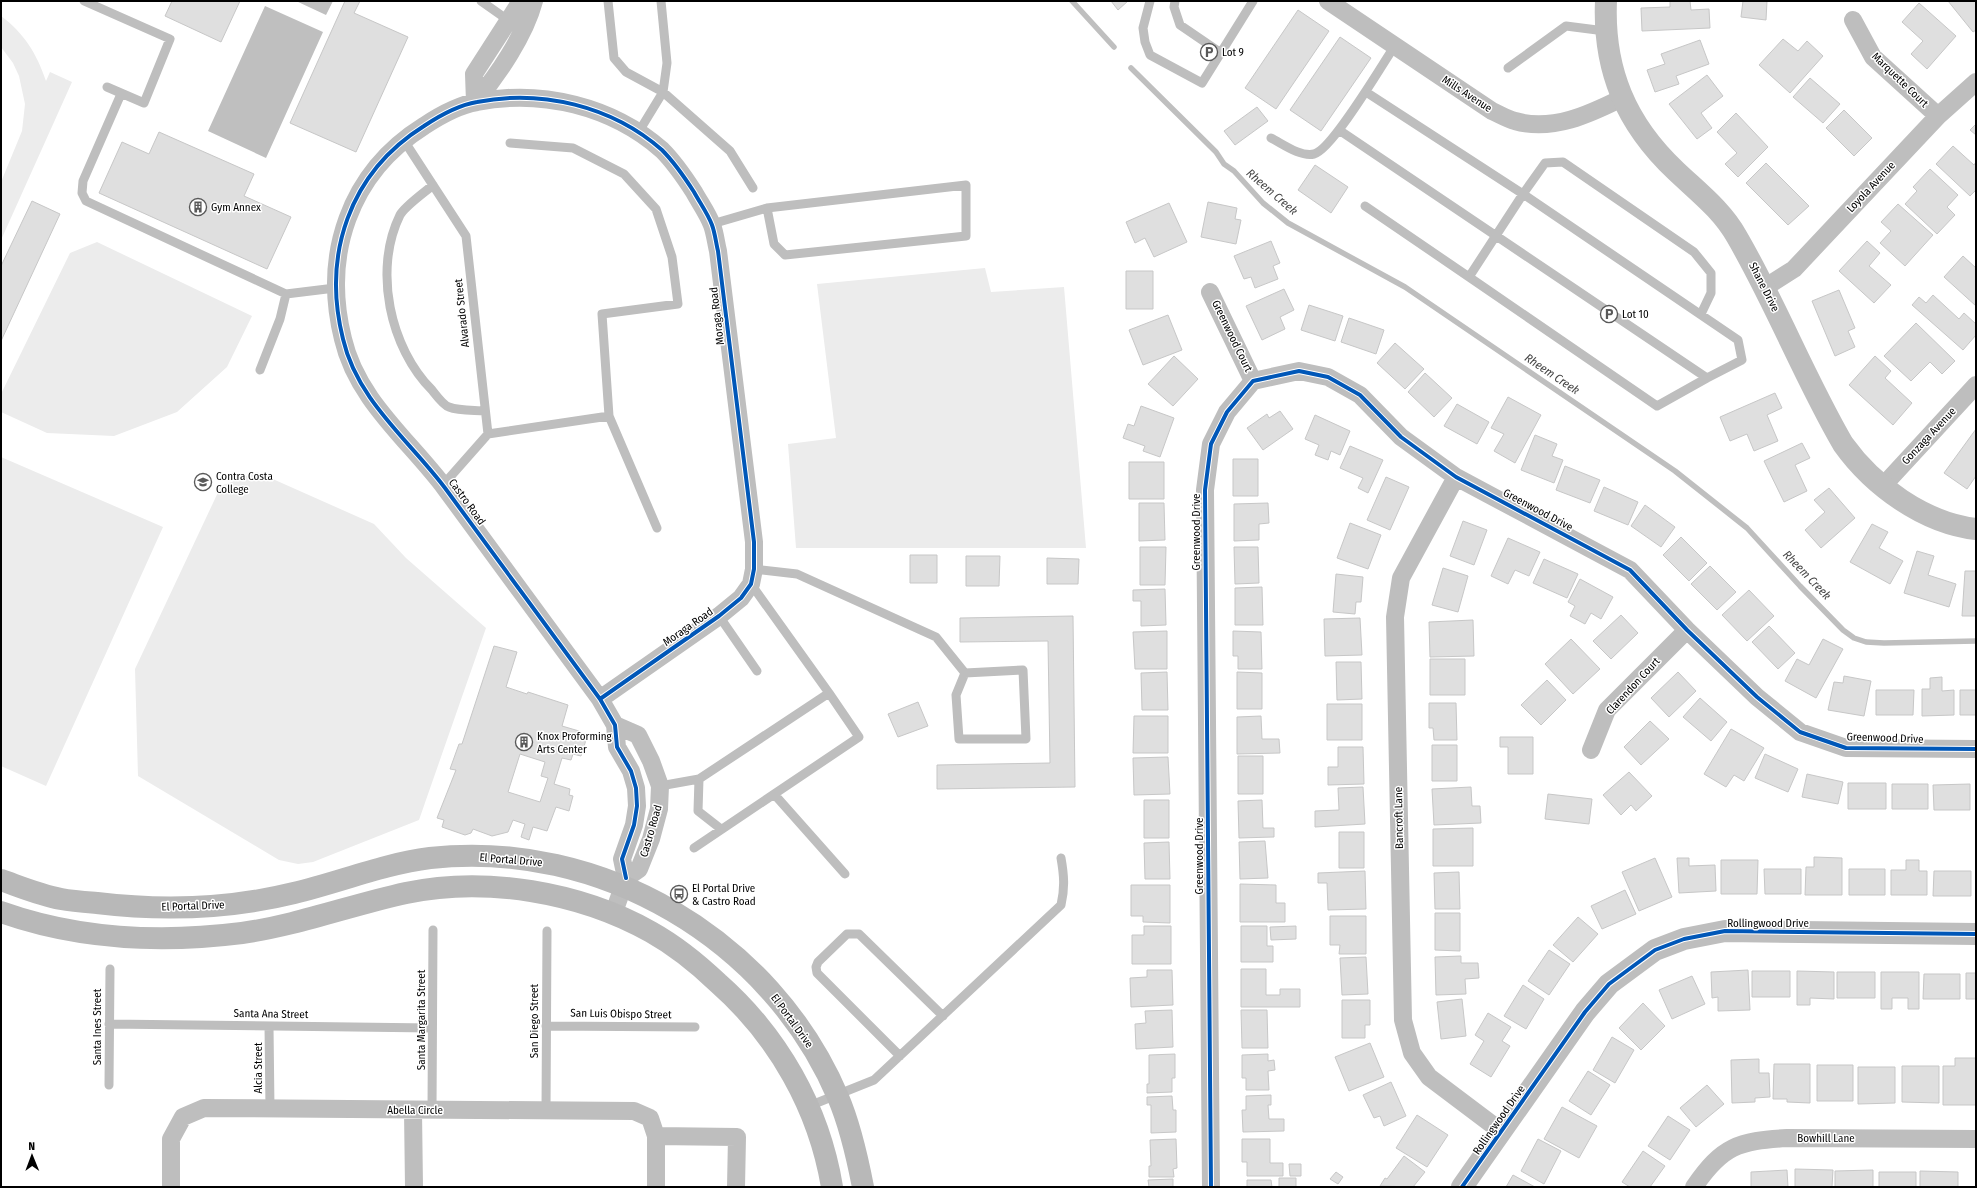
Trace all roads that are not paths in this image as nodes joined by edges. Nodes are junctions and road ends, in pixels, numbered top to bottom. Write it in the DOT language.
graph roads {
  1 [pos="84,1"];
  2 [pos="481,1"];
  3 [pos="521,1"];
  4 [pos="534,1"];
  5 [pos="608,1"];
  6 [pos="661,1"];
  7 [pos="1150,1"];
  8 [pos="1175,1"];
  9 [pos="1253,1"];
  10 [pos="1328,1"];
  11 [pos="1606,1"];
  12 [pos="508,20"];
  13 [pos="1853,20"];
  14 [pos="1606,31"];
  15 [pos="1394,47"];
  16 [pos="1221,53"];
  17 [pos="1508,68"];
  18 [pos="1976,82"];
  19 [pos="107,87"];
  20 [pos="663,92"];
  21 [pos="1366,92"];
  22 [pos="121,94"];
  23 [pos="1622,98"];
  24 [pos="475,102"];
  25 [pos="1938,116"];
  26 [pos="1338,130"];
  27 [pos="638,133"];
  28 [pos="1271,138"];
  29 [pos="403,139"];
  30 [pos="510,143"];
  31 [pos="433,185"];
  32 [pos="753,188"];
  33 [pos="1523,194"];
  34 [pos="1365,206"];
  35 [pos="767,208"];
  36 [pos="712,224"];
  37 [pos="1495,237"];
  38 [pos="1469,278"];
  39 [pos="335,288"];
  40 [pos="1764,288"];
  41 [pos="1210,292"];
  42 [pos="286,294"];
  43 [pos="1701,314"];
  44 [pos="260,370"];
  45 [pos="1707,378"];
  46 [pos="1253,381"];
  47 [pos="1976,385"];
  48 [pos="485,411"];
  49 [pos="610,416"];
  50 [pos="488,434"];
  51 [pos="1456,476"];
  52 [pos="443,485"];
  53 [pos="1882,487"];
  54 [pos="657,528"];
  55 [pos="1976,529"];
  56 [pos="752,577"];
  57 [pos="719,616"];
  58 [pos="1687,630"];
  59 [pos="757,671"];
  60 [pos="965,673"];
  61 [pos="829,693"];
  62 [pos="600,699"];
  63 [pos="615,724"];
  64 [pos="1976,749"];
  65 [pos="1591,750"];
  66 [pos="698,779"];
  67 [pos="660,786"];
  68 [pos="774,794"];
  69 [pos="721,829"];
  70 [pos="694,848"];
  71 [pos="1061,858"];
  72 [pos="845,874"];
  73 [pos="1,880"];
  74 [pos="625,882"];
  75 [pos="1,912"];
  76 [pos="613,915"];
  77 [pos="434,930"];
  78 [pos="547,931"];
  79 [pos="1976,934"];
  80 [pos="110,969"];
  81 [pos="943,1016"];
  82 [pos="109,1024"];
  83 [pos="269,1026"];
  84 [pos="546,1026"];
  85 [pos="695,1027"];
  86 [pos="432,1028"];
  87 [pos="900,1056"];
  88 [pos="109,1085"];
  89 [pos="838,1096"];
  90 [pos="809,1106"];
  91 [pos="270,1109"];
  92 [pos="432,1110"];
  93 [pos="413,1111"];
  94 [pos="546,1111"];
  95 [pos="1502,1132"];
  96 [pos="656,1136"];
  97 [pos="1976,1139"];
  98 [pos="171,1187"];
  99 [pos="414,1187"];
  100 [pos="656,1187"];
  101 [pos="736,1187"];
  102 [pos="832,1187"];
  103 [pos="862,1187"];
  104 [pos="1211,1187"];
  105 [pos="1462,1187"];
  106 [pos="1694,1187"];
  1 -- 22 [label="lane"];
  2 -- 12 [label="lane"];
  3 -- 12 [label="street"];
  4 -- 24 [label="street"];
  5 -- 20 [label="lane"];
  6 -- 20 [label="lane"];
  7 -- 16 [label="lane"];
  8 -- 16 [label="lane"];
  9 -- 16 [label="lane"];
  10 -- 15 [label="street, Mills Avenue"];
  11 -- 14 [label="street, Shane Drive"];
  12 -- 24 [label="street"];
  13 -- 25 [label="street, Marquette Court"];
  14 -- 17 [label="lane"];
  14 -- 23 [label="street, Shane Drive"];
  15 -- 21 [label="lane"];
  15 -- 23 [label="street, Mills Avenue"];
  18 -- 25 [label="street, Loyola Avenue"];
  19 -- 22 [label="lane"];
  20 -- 27 [label="lane"];
  20 -- 32 [label="lane"];
  21 -- 26 [label="lane"];
  21 -- 33 [label="lane"];
  22 -- 42 [label="lane"];
  23 -- 40 [label="street, Shane Drive"];
  24 -- 27 [label="street, Moraga Road"];
  24 -- 29 [label="street, Moraga Road"];
  25 -- 40 [label="street, Loyola Avenue"];
  26 -- 28 [label="lane"];
  26 -- 37 [label="lane"];
  27 -- 36 [label="street, Moraga Road"];
  29 -- 31 [label="lane, Alvarado Street"];
  29 -- 39 [label="street, Castro Road"];
  30 -- 49 [label="lane"];
  31 -- 48 [label="lane, Alvarado Street"];
  31 -- 48 [label="lane"];
  33 -- 37 [label="lane"];
  33 -- 43 [label="lane"];
  33 -- 43 [label="lane"];
  34 -- 38 [label="lane"];
  35 -- 35 [label="lane"];
  35 -- 36 [label="lane"];
  36 -- 56 [label="street, Moraga Road"];
  37 -- 38 [label="lane"];
  37 -- 45 [label="lane"];
  38 -- 45 [label="lane"];
  39 -- 42 [label="lane"];
  39 -- 52 [label="street, Castro Road"];
  40 -- 53 [label="street, Shane Drive"];
  41 -- 46 [label="street, Greenwood Court"];
  42 -- 44 [label="lane"];
  43 -- 45 [label="lane"];
  46 -- 51 [label="street, Greenwood Drive"];
  46 -- 104 [label="street, Greenwood Drive"];
  47 -- 53 [label="street, Gonzaga Avenue"];
  48 -- 50 [label="lane, Alvarado Street"];
  49 -- 50 [label="lane"];
  49 -- 54 [label="lane"];
  50 -- 52 [label="lane"];
  51 -- 58 [label="street, Greenwood Drive"];
  51 -- 95 [label="street, Bancroft Lane"];
  52 -- 62 [label="street, Castro Road"];
  53 -- 55 [label="street, Shane Drive"];
  56 -- 57 [label="street, Moraga Road"];
  56 -- 60 [label="lane"];
  56 -- 61 [label="lane"];
  57 -- 59 [label="lane"];
  57 -- 62 [label="street, Moraga Road"];
  58 -- 64 [label="street, Greenwood Drive"];
  58 -- 65 [label="street, Clarendon Court"];
  60 -- 60 [label="lane"];
  61 -- 66 [label="lane"];
  61 -- 68 [label="lane"];
  62 -- 63 [label="street, Castro Road"];
  63 -- 67 [label="street, Castro Road"];
  63 -- 74 [label="street, Castro Road"];
  66 -- 67 [label="lane"];
  66 -- 69 [label="lane"];
  67 -- 74 [label="street, Castro Road"];
  68 -- 69 [label="lane"];
  68 -- 72 [label="lane"];
  69 -- 70 [label="lane"];
  71 -- 81 [label="lane"];
  73 -- 74 [label="main road, El Portal Drive"];
  74 -- 76 [label="street, Castro Road"];
  74 -- 89 [label="main road, El Portal Drive"];
  75 -- 76 [label="main road"];
  76 -- 90 [label="main road"];
  77 -- 86 [label="lane, Santa Margarita Street"];
  78 -- 84 [label="lane, San Diego Street"];
  79 -- 95 [label="street, Rollingwood Drive"];
  80 -- 82 [label="lane, Santa Ines Street"];
  81 -- 87 [label="lane"];
  81 -- 87 [label="lane"];
  82 -- 83 [label="lane, Santa Ana Street"];
  82 -- 88 [label="lane, Santa Ines Street"];
  83 -- 86 [label="lane, Santa Ana Street"];
  83 -- 91 [label="lane, Alcia Street"];
  84 -- 85 [label="lane, San Luis Obispo Street"];
  84 -- 94 [label="lane, San Diego Street"];
  86 -- 92 [label="lane, Santa Margarita Street"];
  87 -- 89 [label="lane"];
  89 -- 90 [label="lane"];
  89 -- 103 [label="main road, El Portal Drive"];
  90 -- 102 [label="main road"];
  91 -- 93 [label="street, Abella Circle"];
  91 -- 98 [label="street, Abella Circle"];
  92 -- 93 [label="street, Abella Circle"];
  92 -- 94 [label="street, Abella Circle"];
  93 -- 99 [label="street"];
  94 -- 96 [label="street, Abella Circle"];
  95 -- 105 [label="street, Rollingwood Drive"];
  96 -- 100 [label="street, Abella Circle"];
  96 -- 101 [label="street"];
  97 -- 106 [label="street, Bowhill Lane"];
}
